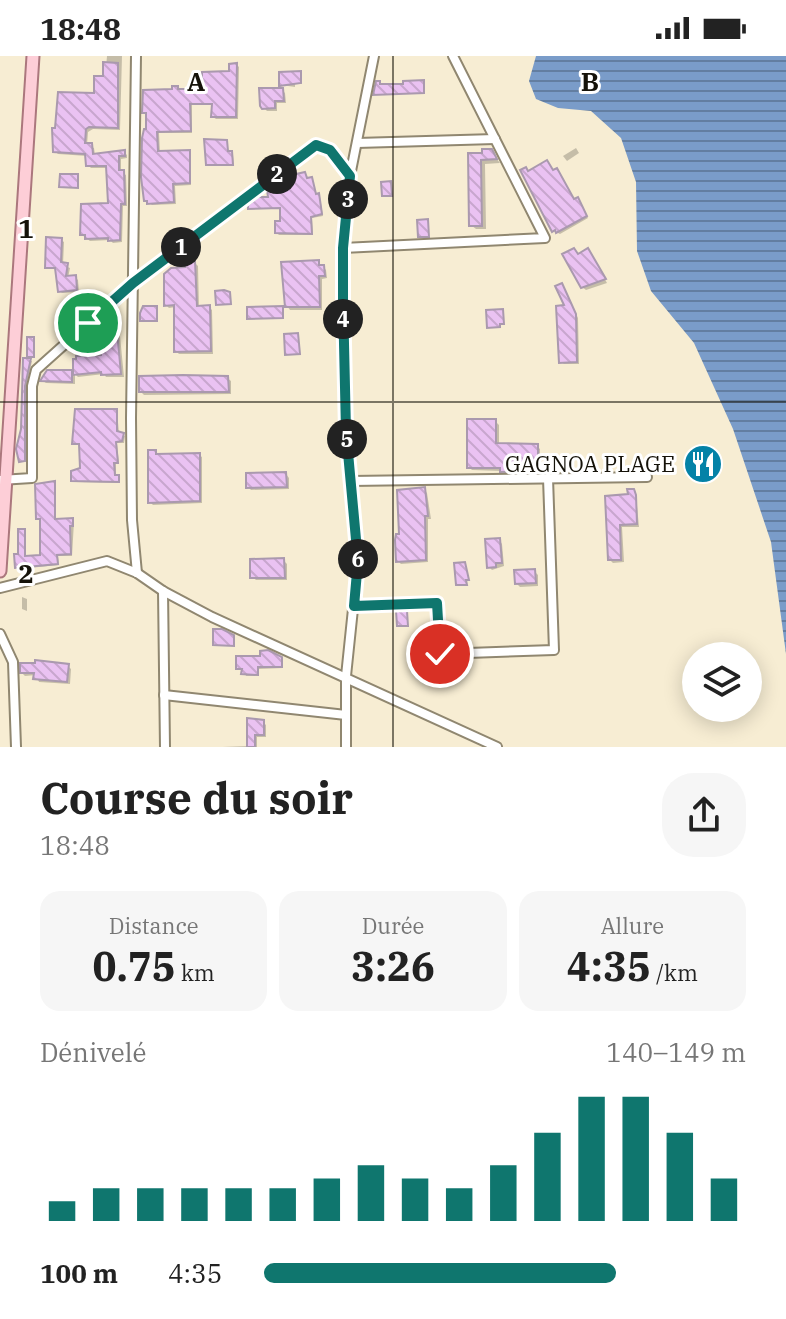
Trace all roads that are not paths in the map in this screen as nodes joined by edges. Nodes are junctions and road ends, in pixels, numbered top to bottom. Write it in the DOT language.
graph roads {
  1 [pos="33,56"];
  2 [pos="136,56"];
  3 [pos="374,56"];
  4 [pos="453,56"];
  5 [pos="495,139"];
  6 [pos="357,143"];
  7 [pos="350,176"];
  8 [pos="343,248"];
  9 [pos="133,283"];
  10 [pos="647,477"];
  11 [pos="548,478"];
  12 [pos="2,479"];
  13 [pos="351,481"];
  14 [pos="0,571"];
  15 [pos="137,573"];
  16 [pos="0,588"];
  17 [pos="163,591"];
  18 [pos="354,606"];
  19 [pos="0,634"];
  20 [pos="346,676"];
  21 [pos="164,695"];
  22 [pos="346,715"];
  23 [pos="16,747"];
  24 [pos="165,747"];
  25 [pos="346,747"];
  26 [pos="497,747"];
  1 -- 12 [label="main road"];
  2 -- 9 [label="street"];
  3 -- 6 [label="street"];
  4 -- 5 [label="street"];
  5 -- 6 [label="street"];
  5 -- 8 [label="street"];
  6 -- 7 [label="street"];
  7 -- 8 [label="street"];
  7 -- 9 [label="street"];
  8 -- 13 [label="street"];
  9 -- 12 [label="street"];
  9 -- 15 [label="street"];
  10 -- 11 [label="street"];
  11 -- 13 [label="street"];
  11 -- 18 [label="street"];
  12 -- 14 [label="main road"];
  13 -- 18 [label="street"];
  15 -- 16 [label="street"];
  15 -- 17 [label="street"];
  17 -- 20 [label="street"];
  17 -- 21 [label="street"];
  18 -- 20 [label="street"];
  19 -- 23 [label="street"];
  20 -- 22 [label="street"];
  20 -- 26 [label="street"];
  21 -- 22 [label="street"];
  21 -- 24 [label="street"];
  22 -- 25 [label="street"];
}
